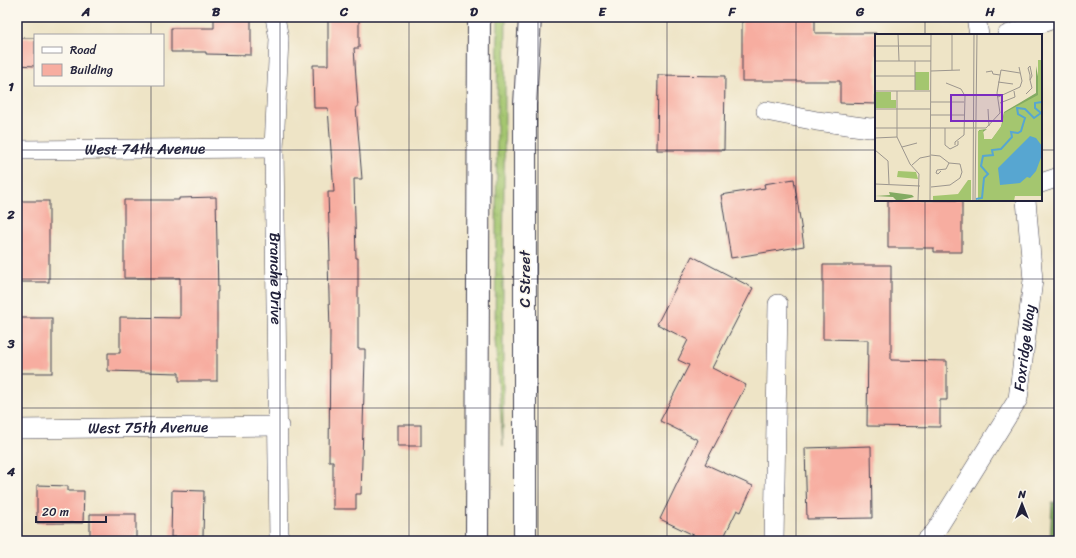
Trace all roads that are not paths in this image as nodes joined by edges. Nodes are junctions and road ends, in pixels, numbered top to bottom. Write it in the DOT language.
graph roads {
  1 [pos="275,17"];
  2 [pos="479,17"];
  3 [pos="530,17"];
  4 [pos="976,17"];
  5 [pos="1059,17"];
  6 [pos="979,34"];
  7 [pos="1010,34"];
  8 [pos="766,111"];
  9 [pos="875,127"];
  10 [pos="274,148"];
  11 [pos="17,150"];
  12 [pos="1059,177"];
  13 [pos="1042,183"];
  14 [pos="1026,201"];
  15 [pos="778,304"];
  16 [pos="279,426"];
  17 [pos="17,429"];
  18 [pos="279,541"];
  19 [pos="477,541"];
  20 [pos="525,541"];
  21 [pos="774,541"];
  22 [pos="926,541"];
  1 -- 10 [label="street, Branche Drive"];
  2 -- 19 [label="main road"];
  3 -- 20 [label="main road, C Street"];
  4 -- 6 [label="street"];
  5 -- 7 [label="street"];
  8 -- 9 [label="street"];
  10 -- 11 [label="street, West 74th Avenue"];
  10 -- 16 [label="street, Branche Drive"];
  12 -- 13 [label="street"];
  14 -- 22 [label="street, Foxridge Way"];
  15 -- 21 [label="street"];
  16 -- 17 [label="street, West 75th Avenue"];
  16 -- 18 [label="street, Branche Drive"];
}
